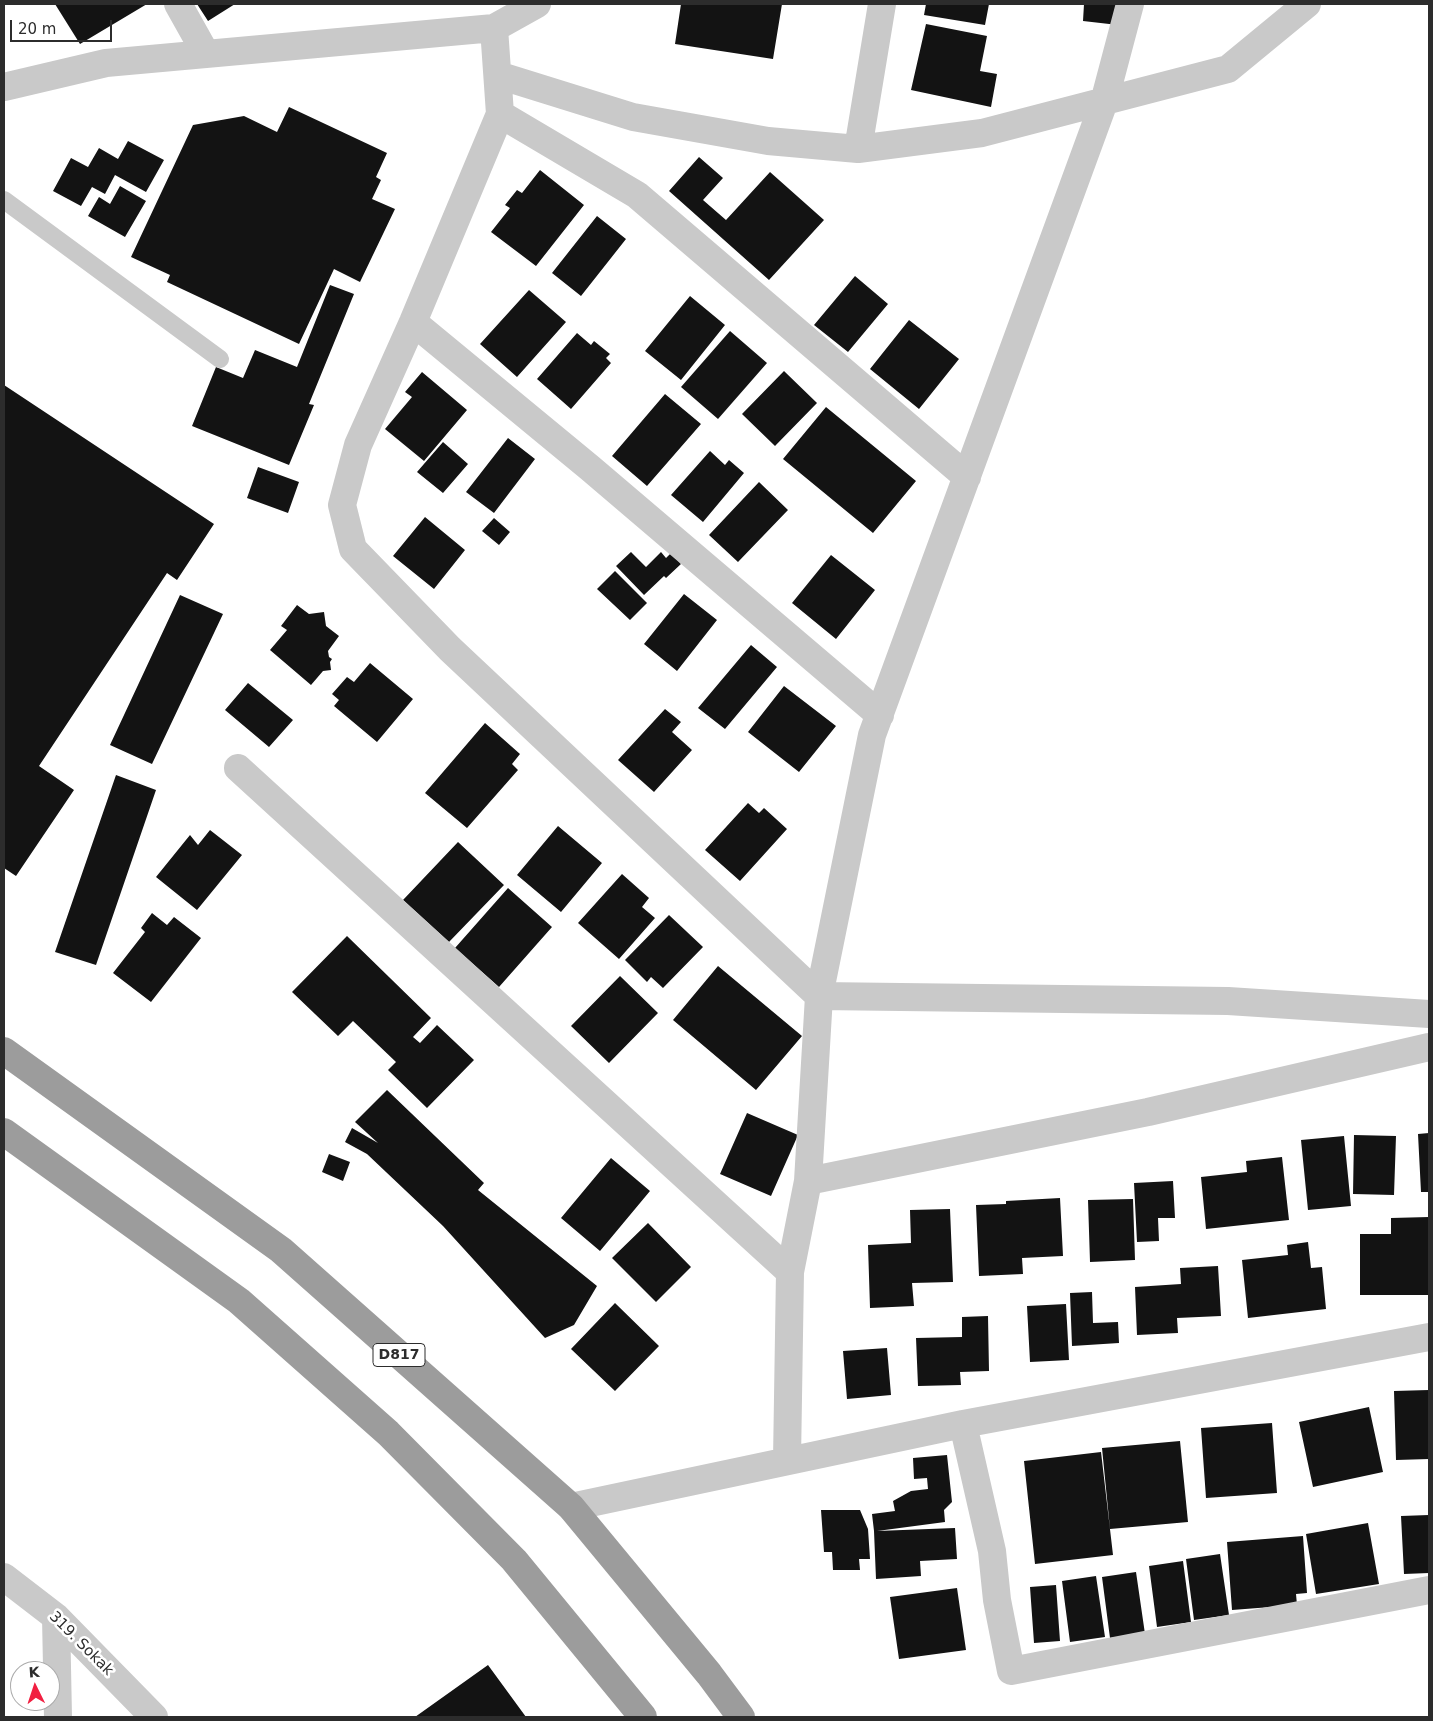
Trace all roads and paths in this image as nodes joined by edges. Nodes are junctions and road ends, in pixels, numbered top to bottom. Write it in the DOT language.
graph roads {
  1 [pos="178,4"];
  2 [pos="537,4"];
  3 [pos="882,4"];
  4 [pos="1130,4"];
  5 [pos="1307,4"];
  6 [pos="494,28"];
  7 [pos="206,54"];
  8 [pos="498,75"];
  9 [pos="4,87"];
  10 [pos="1104,102"];
  11 [pos="500,114"];
  12 [pos="858,149"];
  13 [pos="4,200"];
  14 [pos="413,322"];
  15 [pos="220,359"];
  16 [pos="967,477"];
  17 [pos="880,715"];
  18 [pos="238,768"];
  19 [pos="819,996"];
  20 [pos="1429,1014"];
  21 [pos="1429,1047"];
  22 [pos="4,1051"];
  23 [pos="4,1132"];
  24 [pos="808,1181"];
  25 [pos="790,1272"];
  26 [pos="1429,1337"];
  27 [pos="963,1424"];
  28 [pos="787,1460"];
  29 [pos="571,1507"];
  30 [pos="4,1577"];
  31 [pos="1429,1590"];
  32 [pos="56,1617"];
  33 [pos="58,1717"];
  34 [pos="154,1717"];
  35 [pos="643,1717"];
  36 [pos="741,1717"];
  1 -- 7 [label="street"];
  2 -- 6 [label="street"];
  3 -- 12 [label="street"];
  4 -- 10 [label="street"];
  5 -- 10 [label="street"];
  6 -- 7 [label="street"];
  6 -- 8 [label="street"];
  7 -- 9 [label="street"];
  8 -- 11 [label="street"];
  8 -- 12 [label="street"];
  10 -- 12 [label="street"];
  10 -- 16 [label="street"];
  11 -- 14 [label="street"];
  11 -- 16 [label="street"];
  13 -- 15 [label="lane"];
  14 -- 17 [label="street"];
  14 -- 19 [label="street"];
  16 -- 17 [label="street"];
  17 -- 19 [label="street"];
  18 -- 25 [label="street"];
  19 -- 20 [label="street"];
  19 -- 24 [label="street"];
  21 -- 24 [label="street"];
  22 -- 29 [label="highway, D817"];
  23 -- 35 [label="highway"];
  24 -- 25 [label="street"];
  25 -- 28 [label="street"];
  26 -- 27 [label="street"];
  27 -- 28 [label="street"];
  27 -- 31 [label="street"];
  28 -- 29 [label="street"];
  29 -- 36 [label="highway, D817"];
  30 -- 32 [label="street, 319. Sokak"];
  32 -- 33 [label="street"];
  32 -- 34 [label="street, 319. Sokak"];
}
